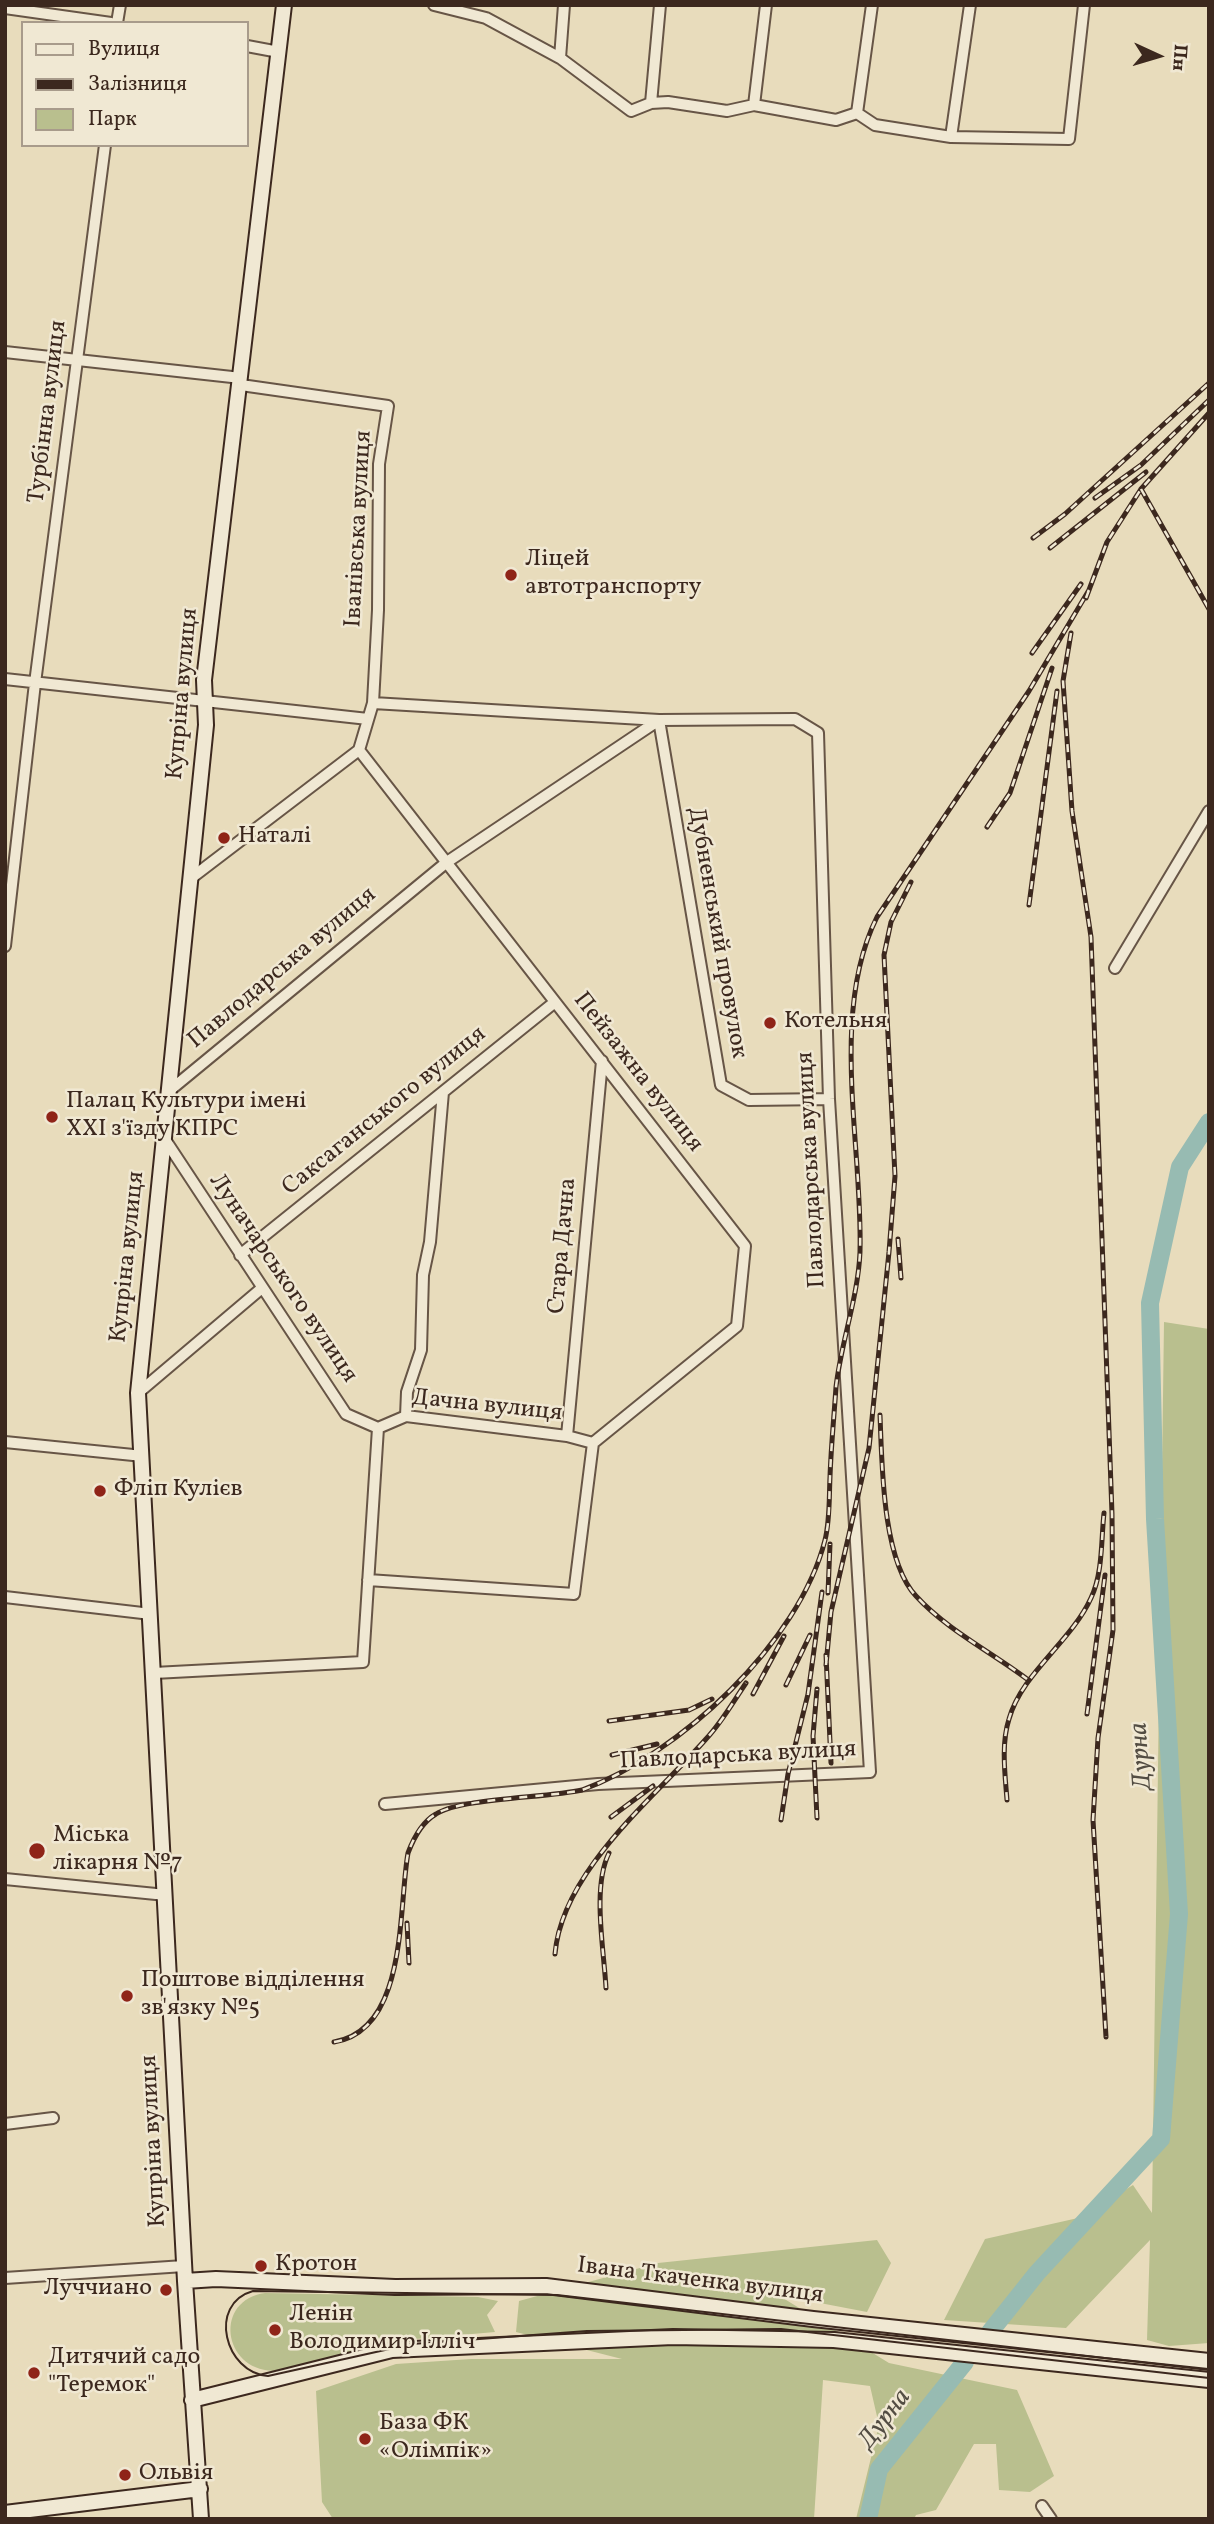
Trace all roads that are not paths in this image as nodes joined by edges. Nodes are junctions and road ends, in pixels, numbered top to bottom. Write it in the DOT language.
graph roads {
  1 [pos="285,5"];
  2 [pos="434,5"];
  3 [pos="564,5"];
  4 [pos="660,5"];
  5 [pos="766,5"];
  6 [pos="872,5"];
  7 [pos="970,5"];
  8 [pos="1084,5"];
  9 [pos="10,7"];
  10 [pos="98,21"];
  11 [pos="248,46"];
  12 [pos="279,52"];
  13 [pos="560,58"];
  14 [pos="650,103"];
  15 [pos="754,104"];
  16 [pos="857,113"];
  17 [pos="951,137"];
  18 [pos="105,147"];
  19 [pos="5,352"];
  20 [pos="78,360"];
  21 [pos="241,381"];
  22 [pos="5,679"];
  23 [pos="35,683"];
  24 [pos="373,703"];
  25 [pos="205,704"];
  26 [pos="368,719"];
  27 [pos="659,720"];
  28 [pos="359,750"];
  29 [pos="1209,811"];
  30 [pos="447,862"];
  31 [pos="190,879"];
  32 [pos="5,946"];
  33 [pos="1115,968"];
  34 [pos="555,1002"];
  35 [pos="602,1061"];
  36 [pos="169,1091"];
  37 [pos="443,1092"];
  38 [pos="830,1099"];
  39 [pos="164,1138"];
  40 [pos="240,1255"];
  41 [pos="262,1288"];
  42 [pos="138,1393"];
  43 [pos="406,1416"];
  44 [pos="378,1428"];
  45 [pos="567,1436"];
  46 [pos="5,1442"];
  47 [pos="593,1443"];
  48 [pos="143,1456"];
  49 [pos="369,1580"];
  50 [pos="5,1597"];
  51 [pos="151,1614"];
  52 [pos="154,1673"];
  53 [pos="385,1804"];
  54 [pos="5,1880"];
  55 [pos="166,1895"];
  56 [pos="53,2118"];
  57 [pos="5,2124"];
  58 [pos="185,2274"];
  59 [pos="5,2278"];
  60 [pos="1209,2361"];
  61 [pos="1209,2380"];
  62 [pos="192,2400"];
  63 [pos="200,2489"];
  64 [pos="1042,2507"];
  65 [pos="5,2513"];
  66 [pos="201,2519"];
  67 [pos="1051,2519"];
  1 -- 12 [label="main road, Купріна вулиця"];
  2 -- 13 [label="street"];
  3 -- 13 [label="street"];
  4 -- 14 [label="street"];
  5 -- 15 [label="street"];
  6 -- 16 [label="street"];
  7 -- 17 [label="street"];
  8 -- 17 [label="street"];
  9 -- 10 [label="street"];
  11 -- 12 [label="street"];
  12 -- 21 [label="main road, Купріна вулиця"];
  13 -- 14 [label="street"];
  14 -- 15 [label="street"];
  15 -- 16 [label="street"];
  16 -- 17 [label="street"];
  18 -- 20 [label="street, Турбінна вулиця"];
  19 -- 20 [label="street"];
  20 -- 21 [label="street"];
  20 -- 23 [label="street, Турбінна вулиця"];
  21 -- 24 [label="street, Іванівська вулиця"];
  21 -- 25 [label="main road, Купріна вулиця"];
  22 -- 23 [label="street"];
  23 -- 25 [label="street"];
  23 -- 32 [label="street, Турбінна вулиця"];
  24 -- 26 [label="street, Іванівська вулиця"];
  24 -- 27 [label="street"];
  25 -- 26 [label="street"];
  25 -- 31 [label="main road, Купріна вулиця"];
  26 -- 28 [label="street, Іванівська вулиця"];
  27 -- 30 [label="street, Павлодарська вулиця"];
  27 -- 38 [label="street, Дубненський провулок"];
  27 -- 38 [label="street, Павлодарська вулиця"];
  28 -- 30 [label="street"];
  28 -- 31 [label="street"];
  29 -- 33 [label="street"];
  30 -- 34 [label="street, Пейзажна вулиця"];
  30 -- 36 [label="street, Павлодарська вулиця"];
  31 -- 36 [label="main road, Купріна вулиця"];
  34 -- 35 [label="street, Пейзажна вулиця"];
  34 -- 37 [label="street, Саксаганського вулиця"];
  35 -- 45 [label="street, Стара Дачна"];
  35 -- 47 [label="street, Пейзажна вулиця"];
  36 -- 39 [label="main road, Купріна вулиця"];
  37 -- 40 [label="street, Саксаганського вулиця"];
  37 -- 43 [label="street"];
  38 -- 53 [label="street, Павлодарська вулиця"];
  39 -- 40 [label="street, Луначарського вулиця"];
  39 -- 42 [label="main road, Купріна вулиця"];
  40 -- 41 [label="street, Луначарського вулиця"];
  41 -- 42 [label="street"];
  41 -- 44 [label="street, Луначарського вулиця"];
  42 -- 48 [label="main road, Купріна вулиця"];
  43 -- 44 [label="street, Дачна вулиця"];
  43 -- 45 [label="street, Дачна вулиця"];
  44 -- 49 [label="street"];
  45 -- 47 [label="street, Дачна вулиця"];
  46 -- 48 [label="street"];
  47 -- 49 [label="street"];
  48 -- 51 [label="main road, Купріна вулиця"];
  49 -- 52 [label="street"];
  50 -- 51 [label="street"];
  51 -- 52 [label="main road, Купріна вулиця"];
  52 -- 55 [label="main road, Купріна вулиця"];
  54 -- 55 [label="street"];
  55 -- 58 [label="main road, Купріна вулиця"];
  56 -- 57 [label="street"];
  58 -- 59 [label="street"];
  58 -- 60 [label="main road, Івана Ткаченка вулиця"];
  58 -- 62 [label="main road, Купріна вулиця"];
  61 -- 62 [label="main road, Івана Ткаченка вулиця"];
  62 -- 63 [label="main road, Купріна вулиця"];
  63 -- 65 [label="main road"];
  63 -- 66 [label="main road, Купріна вулиця"];
  64 -- 67 [label="street"];
}
